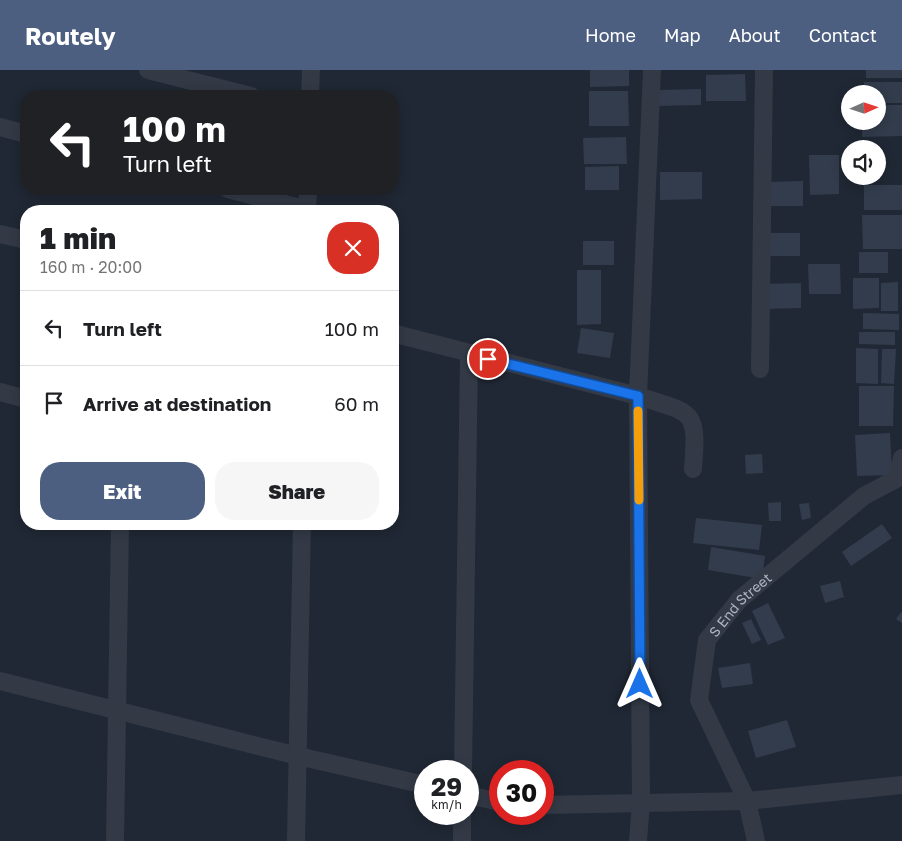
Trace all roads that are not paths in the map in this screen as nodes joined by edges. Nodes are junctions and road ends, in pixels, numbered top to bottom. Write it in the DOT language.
graph roads {
  1 [pos="148,70"];
  2 [pos="311,70"];
  3 [pos="652,70"];
  4 [pos="764,70"];
  5 [pos="227,90"];
  6 [pos="310,90"];
  7 [pos="0,127"];
  8 [pos="20,132"];
  9 [pos="250,195"];
  10 [pos="285,205"];
  11 [pos="0,234"];
  12 [pos="20,239"];
  13 [pos="399,335"];
  14 [pos="469,354"];
  15 [pos="760,369"];
  16 [pos="0,392"];
  17 [pos="638,396"];
  18 [pos="20,397"];
  19 [pos="902,458"];
  20 [pos="693,470"];
  21 [pos="899,480"];
  22 [pos="120,530"];
  23 [pos="302,530"];
  24 [pos="0,681"];
  25 [pos="117,711"];
  26 [pos="298,756"];
  27 [pos="463,760"];
  28 [pos="414,782"];
  29 [pos="902,784"];
  30 [pos="747,801"];
  31 [pos="641,803"];
  32 [pos="554,805"];
  33 [pos="462,825"];
  34 [pos="115,841"];
  35 [pos="296,841"];
  36 [pos="462,841"];
  37 [pos="638,841"];
  38 [pos="756,841"];
  1 -- 5 [label="street"];
  2 -- 6 [label="street"];
  3 -- 17 [label="street"];
  4 -- 15 [label="street"];
  7 -- 8 [label="street"];
  9 -- 10 [label="street"];
  11 -- 12 [label="street"];
  13 -- 14 [label="street"];
  14 -- 17 [label="street"];
  14 -- 27 [label="street"];
  16 -- 18 [label="street"];
  17 -- 20 [label="street"];
  17 -- 31 [label="street"];
  19 -- 21 [label="street, S End Street"];
  21 -- 30 [label="street, S End Street"];
  22 -- 25 [label="street"];
  23 -- 26 [label="street"];
  24 -- 25 [label="street"];
  25 -- 26 [label="street"];
  25 -- 34 [label="street"];
  26 -- 28 [label="street"];
  26 -- 35 [label="street"];
  29 -- 30 [label="street"];
  30 -- 31 [label="street"];
  30 -- 38 [label="street, S End Street"];
  31 -- 32 [label="street"];
  31 -- 37 [label="street"];
  33 -- 36 [label="street"];
}
